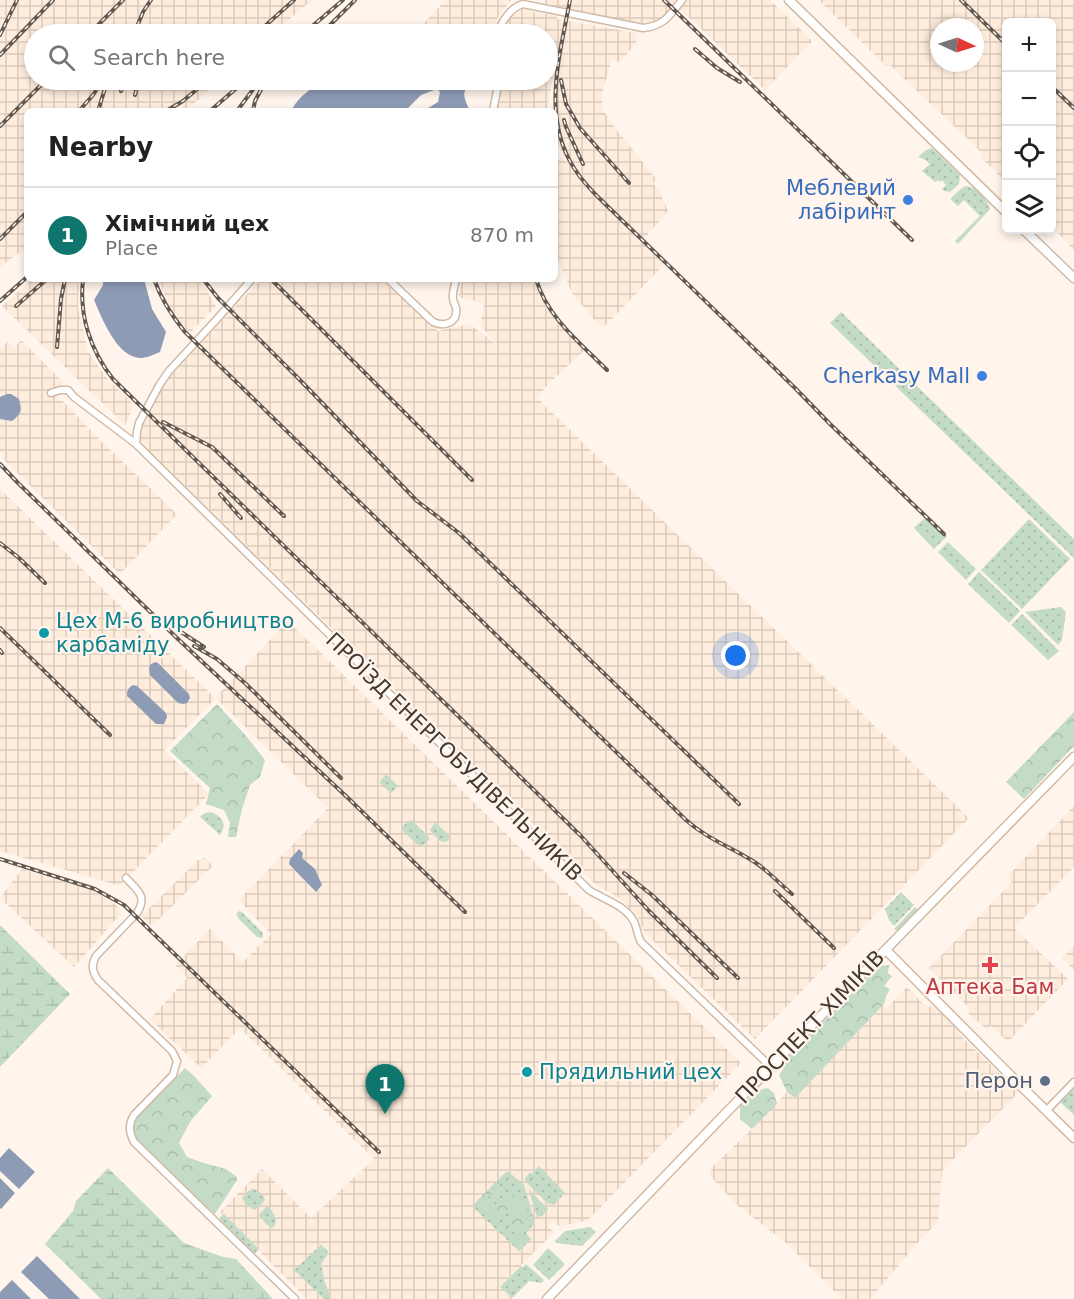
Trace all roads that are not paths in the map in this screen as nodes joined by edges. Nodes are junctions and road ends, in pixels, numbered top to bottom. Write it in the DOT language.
graph roads {
  1 [pos="682,0"];
  2 [pos="789,0"];
  3 [pos="502,24"];
  4 [pos="497,90"];
  5 [pos="494,108"];
  6 [pos="1002,208"];
  7 [pos="1028,234"];
  8 [pos="1074,278"];
  9 [pos="249,282"];
  10 [pos="391,282"];
  11 [pos="456,282"];
  12 [pos="51,393"];
  13 [pos="136,444"];
  14 [pos="1074,757"];
  15 [pos="126,878"];
  16 [pos="886,950"];
  17 [pos="771,1067"];
  18 [pos="1074,1082"];
  19 [pos="1046,1111"];
  20 [pos="1074,1138"];
  21 [pos="295,1299"];
  22 [pos="548,1299"];
  1 -- 3 [label="street"];
  2 -- 6 [label="main road"];
  4 -- 5 [label="street"];
  7 -- 8 [label="main road"];
  9 -- 13 [label="street"];
  10 -- 11 [label="street"];
  12 -- 13 [label="street, ПРОЇЗД ЕНЕРГОБУДІВЕЛЬНИКІВ"];
  13 -- 17 [label="street, ПРОЇЗД ЕНЕРГОБУДІВЕЛЬНИКІВ"];
  14 -- 16 [label="main road, ПРОСПЕКТ ХІМІКІВ"];
  15 -- 21 [label="street"];
  16 -- 17 [label="main road, ПРОСПЕКТ ХІМІКІВ"];
  16 -- 19 [label="main road"];
  17 -- 22 [label="main road, ПРОСПЕКТ ХІМІКІВ"];
  18 -- 19 [label="street"];
  19 -- 20 [label="main road"];
}
